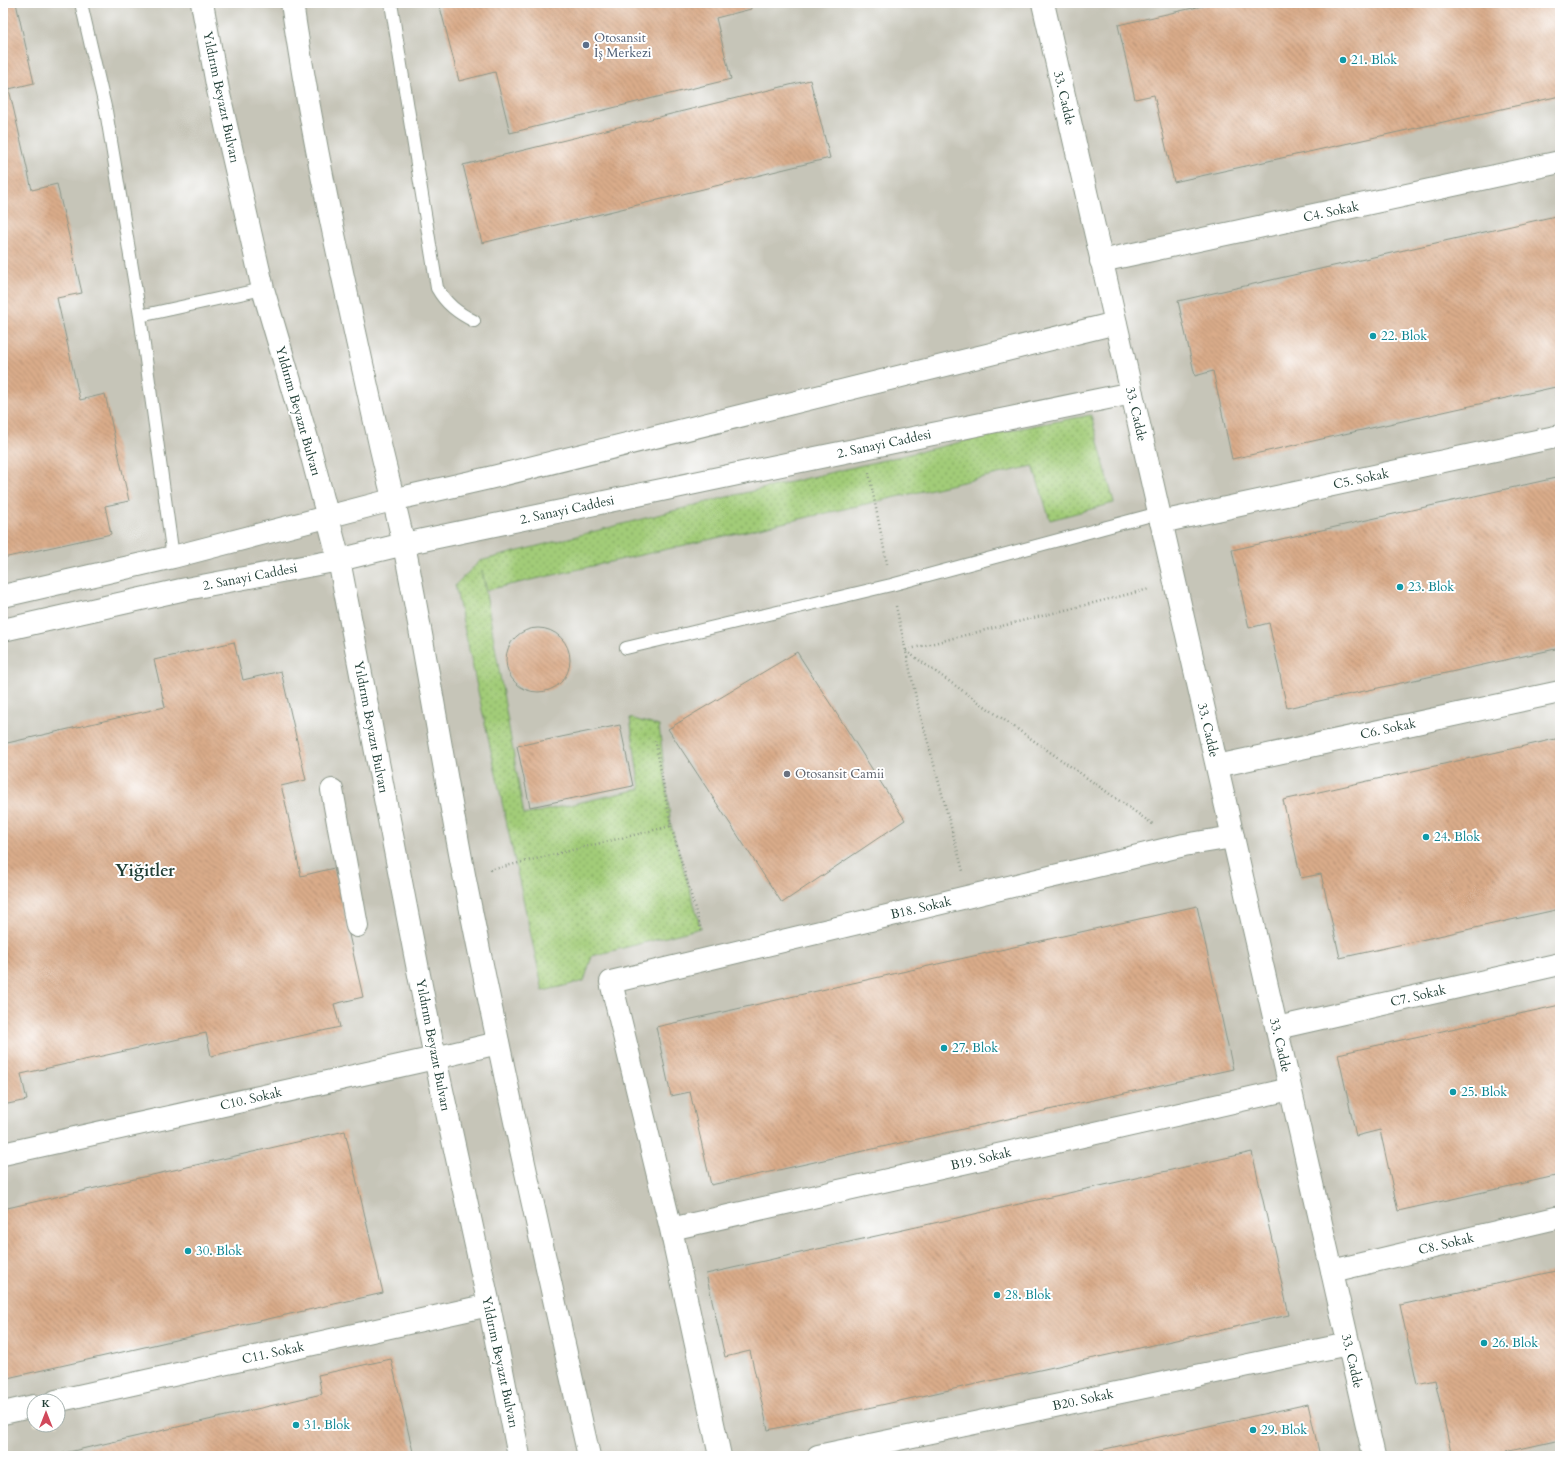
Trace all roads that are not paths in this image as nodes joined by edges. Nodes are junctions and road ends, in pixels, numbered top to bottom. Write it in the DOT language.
graph roads {
  1 [pos="81,3"];
  2 [pos="202,3"];
  3 [pos="292,3"];
  4 [pos="391,3"];
  5 [pos="1043,3"];
  6 [pos="1560,162"];
  7 [pos="1101,261"];
  8 [pos="263,290"];
  9 [pos="140,316"];
  10 [pos="474,321"];
  11 [pos="1116,323"];
  12 [pos="1132,393"];
  13 [pos="1560,436"];
  14 [pos="392,500"];
  15 [pos="328,517"];
  16 [pos="1160,518"];
  17 [pos="404,544"];
  18 [pos="173,557"];
  19 [pos="339,560"];
  20 [pos="3,596"];
  21 [pos="3,630"];
  22 [pos="626,648"];
  23 [pos="1560,692"];
  24 [pos="1216,766"];
  25 [pos="332,790"];
  26 [pos="1233,837"];
  27 [pos="357,926"];
  28 [pos="1560,964"];
  29 [pos="1276,1028"];
  30 [pos="498,1043"];
  31 [pos="435,1058"];
  32 [pos="1290,1089"];
  33 [pos="3,1154"];
  34 [pos="1560,1217"];
  35 [pos="671,1229"];
  36 [pos="1332,1270"];
  37 [pos="489,1306"];
  38 [pos="1348,1344"];
  39 [pos="66,1399"];
  40 [pos="26,1408"];
  41 [pos="3,1413"];
  42 [pos="519,1456"];
  43 [pos="589,1456"];
  44 [pos="720,1456"];
  45 [pos="818,1456"];
  46 [pos="1374,1456"];
  1 -- 9 [label="lane"];
  2 -- 8 [label="main road, Yıldırım Beyazıt Bulvarı"];
  3 -- 14 [label="main road"];
  4 -- 10 [label="lane"];
  5 -- 7 [label="main road, 33. Cadde"];
  6 -- 7 [label="main road, C4. Sokak"];
  7 -- 11 [label="main road, 33. Cadde"];
  8 -- 9 [label="lane"];
  8 -- 15 [label="main road, Yıldırım Beyazıt Bulvarı"];
  9 -- 18 [label="lane"];
  11 -- 12 [label="main road, 33. Cadde"];
  11 -- 14 [label="main road"];
  12 -- 16 [label="main road, 33. Cadde"];
  12 -- 17 [label="main road, 2. Sanayi Caddesi"];
  13 -- 16 [label="main road, C5. Sokak"];
  14 -- 15 [label="main road"];
  14 -- 17 [label="main road"];
  15 -- 18 [label="main road"];
  15 -- 19 [label="main road, Yıldırım Beyazıt Bulvarı"];
  16 -- 22 [label="lane"];
  16 -- 24 [label="main road, 33. Cadde"];
  17 -- 19 [label="main road, 2. Sanayi Caddesi"];
  17 -- 30 [label="main road"];
  18 -- 20 [label="main road"];
  19 -- 21 [label="main road, 2. Sanayi Caddesi"];
  19 -- 31 [label="main road, Yıldırım Beyazıt Bulvarı"];
  23 -- 24 [label="main road, C6. Sokak"];
  24 -- 26 [label="main road, 33. Cadde"];
  25 -- 27 [label="main road"];
  26 -- 29 [label="main road, 33. Cadde"];
  26 -- 35 [label="main road, B18. Sokak"];
  28 -- 29 [label="main road, C7. Sokak"];
  29 -- 32 [label="main road, 33. Cadde"];
  30 -- 31 [label="main road, C10. Sokak"];
  30 -- 43 [label="main road"];
  31 -- 33 [label="main road, C10. Sokak"];
  31 -- 37 [label="main road, Yıldırım Beyazıt Bulvarı"];
  32 -- 35 [label="main road, B19. Sokak"];
  32 -- 36 [label="main road, 33. Cadde"];
  34 -- 36 [label="main road, C8. Sokak"];
  35 -- 44 [label="main road"];
  36 -- 38 [label="main road, 33. Cadde"];
  37 -- 39 [label="main road, C11. Sokak"];
  37 -- 42 [label="main road, Yıldırım Beyazıt Bulvarı"];
  38 -- 45 [label="main road, B20. Sokak"];
  38 -- 46 [label="main road, 33. Cadde"];
  40 -- 41 [label="main road"];
}
